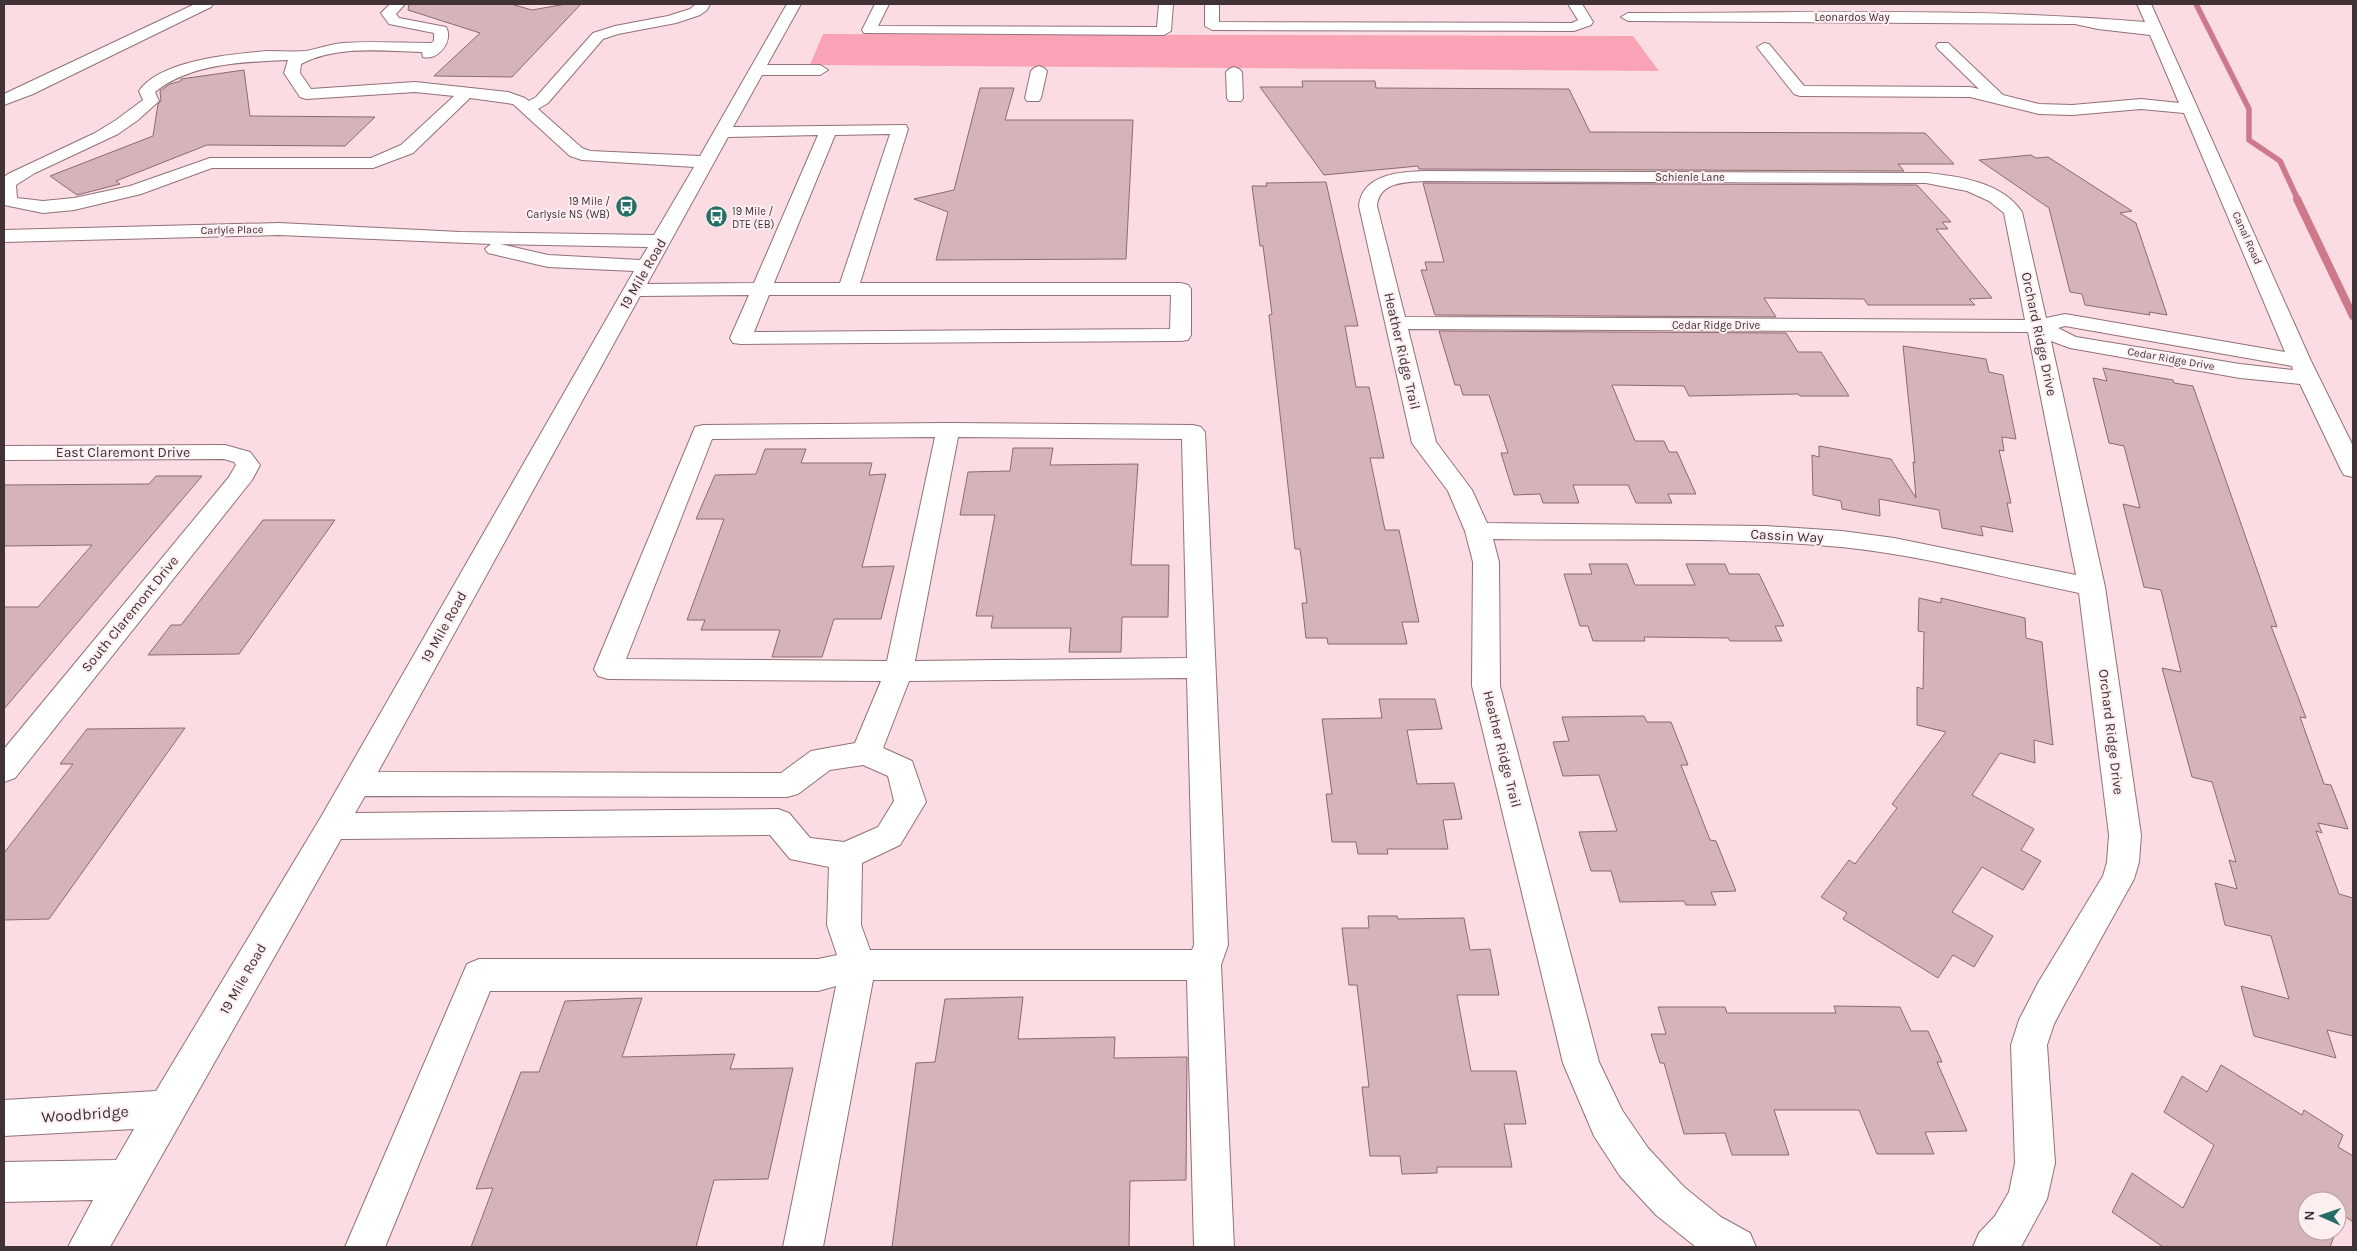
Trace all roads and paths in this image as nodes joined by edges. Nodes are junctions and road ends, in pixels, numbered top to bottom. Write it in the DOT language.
graph roads {
  1 [pos="206,4"];
  2 [pos="398,4"];
  3 [pos="703,4"];
  4 [pos="794,4"];
  5 [pos="882,4"];
  6 [pos="1166,4"];
  7 [pos="1212,4"];
  8 [pos="1575,4"];
  9 [pos="1731,4"];
  10 [pos="1970,4"];
  11 [pos="2144,4"];
  12 [pos="1628,16"];
  13 [pos="1742,16"];
  14 [pos="1986,18"];
  15 [pos="2155,29"];
  16 [pos="1943,46"];
  17 [pos="1764,47"];
  18 [pos="435,48"];
  19 [pos="305,55"];
  20 [pos="757,70"];
  21 [pos="820,70"];
  22 [pos="1039,71"];
  23 [pos="1234,72"];
  24 [pos="389,90"];
  25 [pos="466,92"];
  26 [pos="1033,98"];
  27 [pos="1235,98"];
  28 [pos="1998,99"];
  29 [pos="4,100"];
  30 [pos="527,109"];
  31 [pos="2190,109"];
  32 [pos="829,130"];
  33 [pos="723,132"];
  34 [pos="707,162"];
  35 [pos="1382,184"];
  36 [pos="1996,197"];
  37 [pos="4,236"];
  38 [pos="460,238"];
  39 [pos="662,241"];
  40 [pos="647,266"];
  41 [pos="761,289"];
  42 [pos="848,289"];
  43 [pos="634,290"];
  44 [pos="1396,324"];
  45 [pos="2037,326"];
  46 [pos="2305,369"];
  47 [pos="948,430"];
  48 [pos="4,453"];
  49 [pos="242,457"];
  50 [pos="2353,470"];
  51 [pos="1478,531"];
  52 [pos="2092,586"];
  53 [pos="1202,668"];
  54 [pos="900,671"];
  55 [pos="866,753"];
  56 [pos="4,770"];
  57 [pos="356,784"];
  58 [pos="332,826"];
  59 [pos="846,856"];
  60 [pos="858,965"];
  61 [pos="1204,965"];
  62 [pos="166,1108"];
  63 [pos="4,1118"];
  64 [pos="127,1179"];
  65 [pos="4,1182"];
  66 [pos="1722,1239"];
  67 [pos="88,1247"];
  68 [pos="366,1247"];
  69 [pos="803,1247"];
  70 [pos="1214,1247"];
  71 [pos="1993,1247"];
  1 -- 29 [label="street"];
  2 -- 18 [label="street"];
  3 -- 30 [label="street"];
  4 -- 20 [label="street, 19 Mile Road"];
  5 -- 6 [label="street"];
  7 -- 8 [label="street"];
  9 -- 13 [label="street"];
  10 -- 14 [label="street"];
  11 -- 15 [label="street, Canal Road"];
  12 -- 13 [label="street, Leonardos Way"];
  13 -- 14 [label="street, Leonardos Way"];
  14 -- 15 [label="street, Leonardos Way"];
  15 -- 31 [label="street, Canal Road"];
  16 -- 28 [label="street"];
  17 -- 28 [label="street"];
  18 -- 19 [label="street"];
  18 -- 24 [label="street"];
  19 -- 24 [label="street"];
  19 -- 25 [label="street"];
  20 -- 21 [label="street"];
  20 -- 33 [label="street, 19 Mile Road"];
  22 -- 26 [label="street"];
  23 -- 27 [label="street"];
  24 -- 25 [label="street"];
  25 -- 30 [label="street"];
  28 -- 31 [label="street"];
  30 -- 34 [label="street"];
  31 -- 46 [label="street, Canal Road"];
  32 -- 33 [label="street"];
  32 -- 41 [label="street"];
  32 -- 42 [label="street"];
  33 -- 34 [label="street, 19 Mile Road"];
  34 -- 39 [label="street, 19 Mile Road"];
  35 -- 36 [label="street, Schienle Lane"];
  35 -- 44 [label="street, Heather Ridge Trail"];
  36 -- 45 [label="street, Orchard Ridge Drive"];
  37 -- 38 [label="street, Carlyle Place"];
  38 -- 39 [label="street, Carlyle Place"];
  38 -- 40 [label="street, Carlyle Place"];
  39 -- 40 [label="street, 19 Mile Road"];
  40 -- 43 [label="street, 19 Mile Road"];
  41 -- 42 [label="street"];
  41 -- 42 [label="street"];
  41 -- 43 [label="street"];
  43 -- 57 [label="street, 19 Mile Road"];
  44 -- 45 [label="street, Cedar Ridge Drive"];
  44 -- 51 [label="street, Heather Ridge Trail"];
  45 -- 46 [label="street, Cedar Ridge Drive"];
  45 -- 52 [label="street, Orchard Ridge Drive"];
  46 -- 50 [label="street, Canal Road"];
  47 -- 53 [label="street"];
  47 -- 54 [label="street"];
  47 -- 54 [label="street"];
  48 -- 49 [label="street, East Claremont Drive"];
  49 -- 56 [label="street, South Claremont Drive"];
  51 -- 52 [label="street, Cassin Way"];
  51 -- 66 [label="street, Heather Ridge Trail"];
  52 -- 71 [label="street, Orchard Ridge Drive"];
  53 -- 54 [label="street"];
  53 -- 61 [label="street"];
  54 -- 55 [label="street"];
  55 -- 57 [label="street"];
  55 -- 59 [label="street"];
  57 -- 58 [label="street, 19 Mile Road"];
  58 -- 59 [label="street"];
  58 -- 62 [label="street, 19 Mile Road"];
  59 -- 60 [label="street"];
  60 -- 61 [label="street"];
  60 -- 68 [label="street"];
  60 -- 69 [label="street"];
  61 -- 70 [label="street"];
  62 -- 63 [label="street, Woodbridge"];
  62 -- 64 [label="street, 19 Mile Road"];
  64 -- 65 [label="street"];
  64 -- 67 [label="street, 19 Mile Road"];
}
